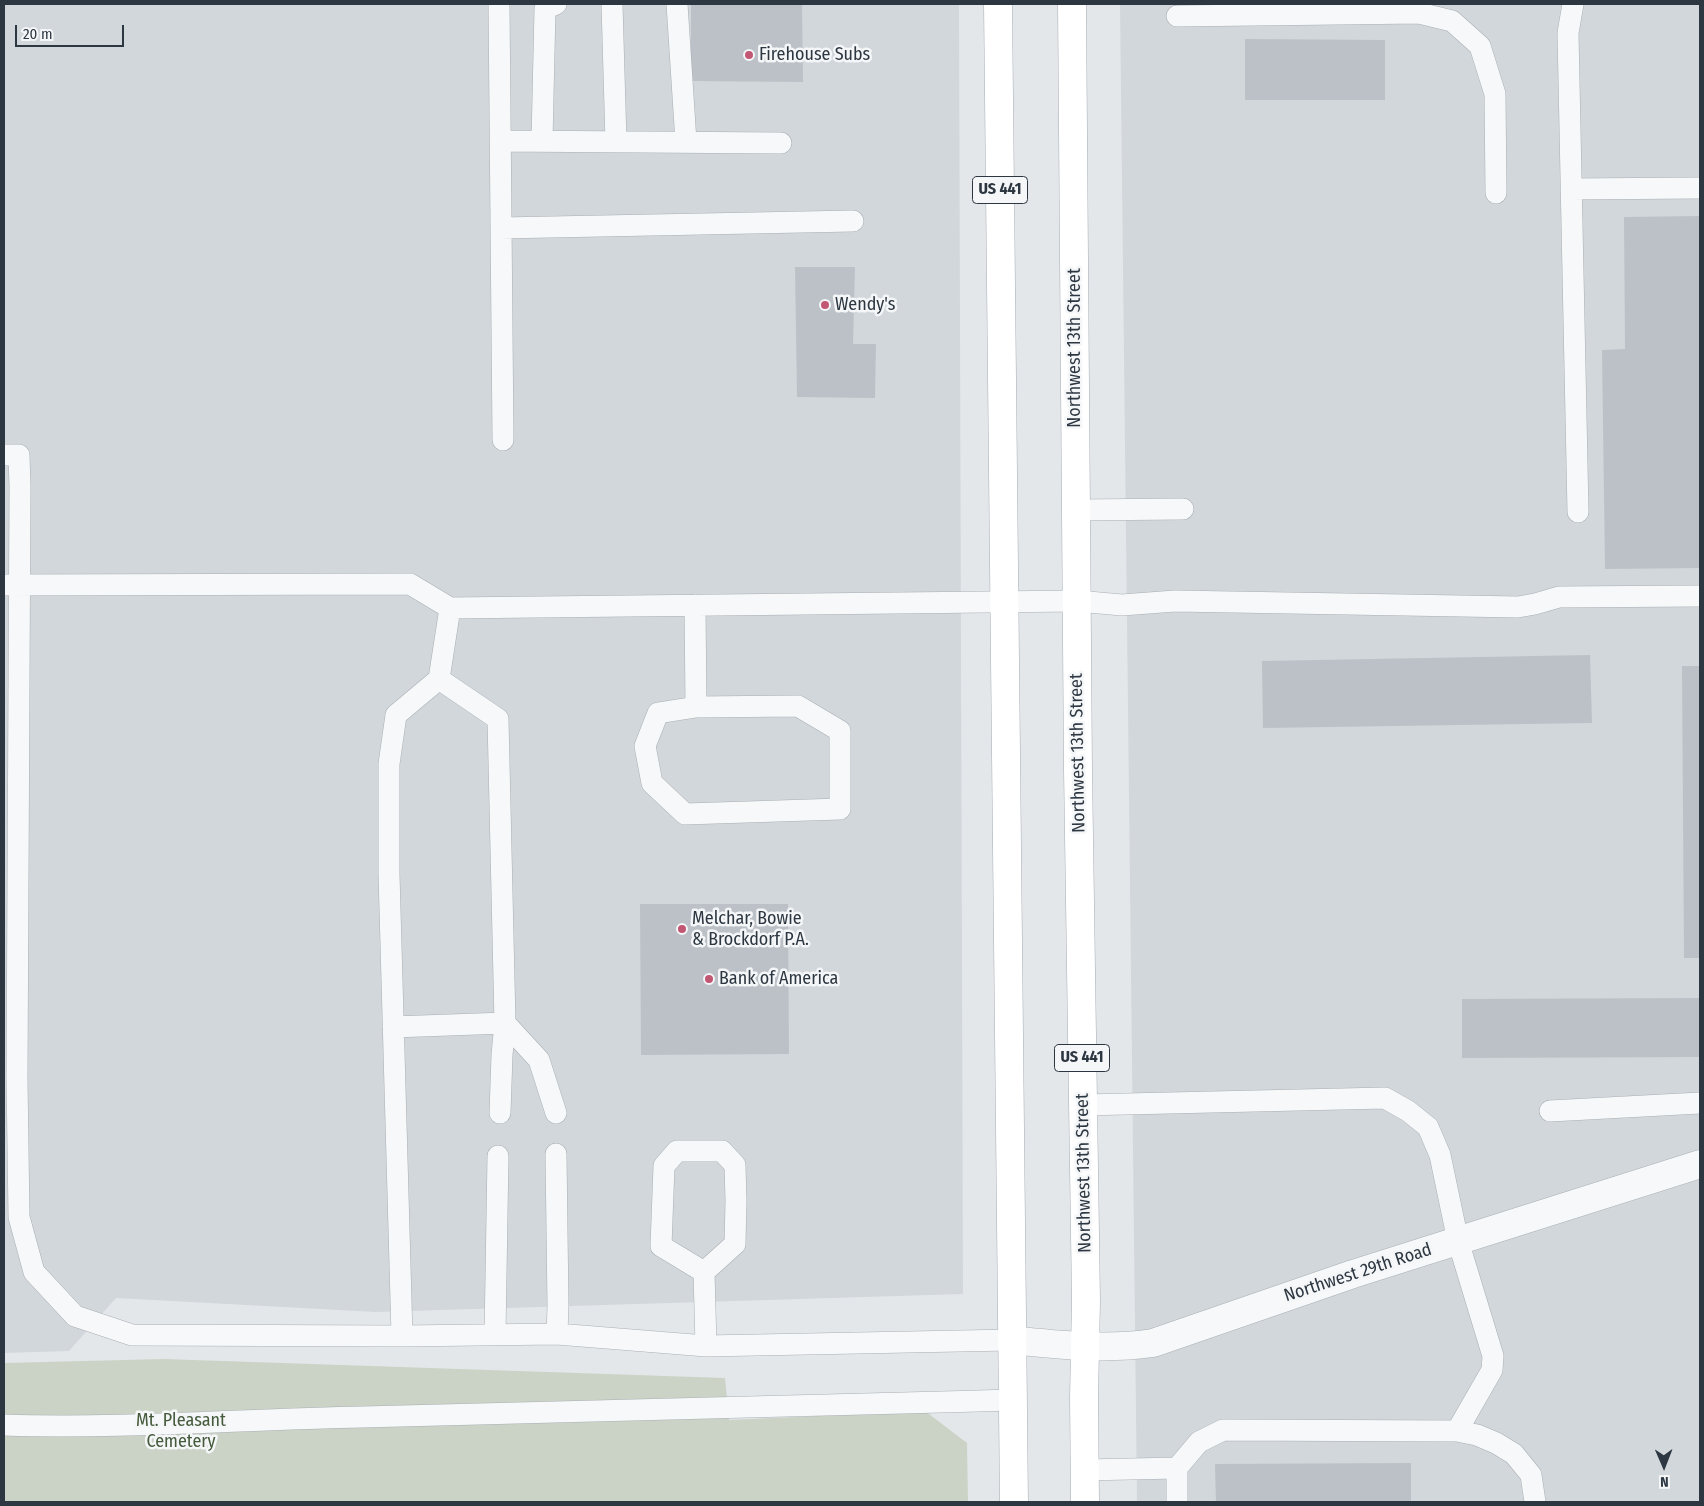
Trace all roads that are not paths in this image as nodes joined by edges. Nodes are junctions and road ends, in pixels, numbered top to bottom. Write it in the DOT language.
graph roads {
  1 [pos="499,4"];
  2 [pos="556,4"];
  3 [pos="612,4"];
  4 [pos="677,4"];
  5 [pos="998,4"];
  6 [pos="1072,4"];
  7 [pos="1573,4"];
  8 [pos="1177,16"];
  9 [pos="542,140"];
  10 [pos="500,141"];
  11 [pos="616,142"];
  12 [pos="686,142"];
  13 [pos="781,143"];
  14 [pos="1700,188"];
  15 [pos="1571,189"];
  16 [pos="1496,193"];
  17 [pos="853,221"];
  18 [pos="501,228"];
  19 [pos="503,440"];
  20 [pos="4,455"];
  21 [pos="1183,509"];
  22 [pos="1076,510"];
  23 [pos="1578,512"];
  24 [pos="12,585"];
  25 [pos="1700,596"];
  26 [pos="1077,600"];
  27 [pos="1005,601"];
  28 [pos="695,605"];
  29 [pos="450,608"];
  30 [pos="439,679"];
  31 [pos="696,708"];
  32 [pos="506,1023"];
  33 [pos="393,1027"];
  34 [pos="1700,1103"];
  35 [pos="1083,1105"];
  36 [pos="1550,1111"];
  37 [pos="500,1113"];
  38 [pos="556,1113"];
  39 [pos="556,1154"];
  40 [pos="498,1156"];
  41 [pos="1700,1164"];
  42 [pos="1458,1241"];
  43 [pos="704,1272"];
  44 [pos="557,1334"];
  45 [pos="495,1335"];
  46 [pos="402,1336"];
  47 [pos="1011,1340"];
  48 [pos="706,1346"];
  49 [pos="1086,1347"];
  50 [pos="1012,1400"];
  51 [pos="4,1425"];
  52 [pos="1457,1430"];
  53 [pos="1177,1468"];
  54 [pos="1084,1470"];
  55 [pos="1014,1502"];
  56 [pos="1085,1502"];
  57 [pos="1177,1502"];
  58 [pos="1535,1502"];
  1 -- 10 [label="lane"];
  2 -- 9 [label="lane"];
  3 -- 11 [label="lane"];
  4 -- 12 [label="lane"];
  5 -- 27 [label="main road, US 441"];
  6 -- 22 [label="main road, Northwest 13th Street / US 441"];
  7 -- 15 [label="lane"];
  8 -- 16 [label="lane"];
  9 -- 10 [label="lane"];
  9 -- 11 [label="lane"];
  10 -- 18 [label="lane"];
  11 -- 12 [label="lane"];
  12 -- 13 [label="lane"];
  14 -- 15 [label="lane"];
  15 -- 23 [label="lane"];
  17 -- 18 [label="lane"];
  18 -- 19 [label="lane"];
  20 -- 24 [label="lane"];
  21 -- 22 [label="lane"];
  22 -- 26 [label="main road, Northwest 13th Street / US 441"];
  24 -- 29 [label="lane"];
  24 -- 46 [label="lane"];
  25 -- 26 [label="lane"];
  26 -- 27 [label="lane"];
  26 -- 35 [label="main road, Northwest 13th Street / US 441"];
  27 -- 28 [label="lane"];
  27 -- 47 [label="main road, US 441"];
  28 -- 29 [label="lane"];
  28 -- 31 [label="lane"];
  29 -- 30 [label="lane"];
  30 -- 32 [label="lane"];
  30 -- 33 [label="lane"];
  31 -- 31 [label="lane"];
  32 -- 33 [label="lane"];
  32 -- 37 [label="lane"];
  32 -- 38 [label="lane"];
  33 -- 46 [label="lane"];
  34 -- 36 [label="lane"];
  35 -- 42 [label="lane"];
  35 -- 49 [label="main road, Northwest 13th Street / US 441"];
  39 -- 44 [label="lane"];
  40 -- 45 [label="lane"];
  41 -- 42 [label="street, Northwest 29th Road"];
  42 -- 49 [label="street, Northwest 29th Road"];
  42 -- 52 [label="lane"];
  43 -- 43 [label="lane"];
  43 -- 48 [label="lane"];
  44 -- 45 [label="lane"];
  44 -- 48 [label="lane"];
  45 -- 46 [label="lane"];
  47 -- 48 [label="lane"];
  47 -- 49 [label="street, Northwest 29th Road"];
  47 -- 50 [label="main road, US 441"];
  49 -- 54 [label="main road, Northwest 13th Street / US 441"];
  50 -- 51 [label="lane"];
  50 -- 55 [label="main road, US 441"];
  52 -- 53 [label="lane"];
  52 -- 58 [label="lane"];
  53 -- 54 [label="lane"];
  53 -- 57 [label="lane"];
  54 -- 56 [label="main road, Northwest 13th Street / US 441"];
}
